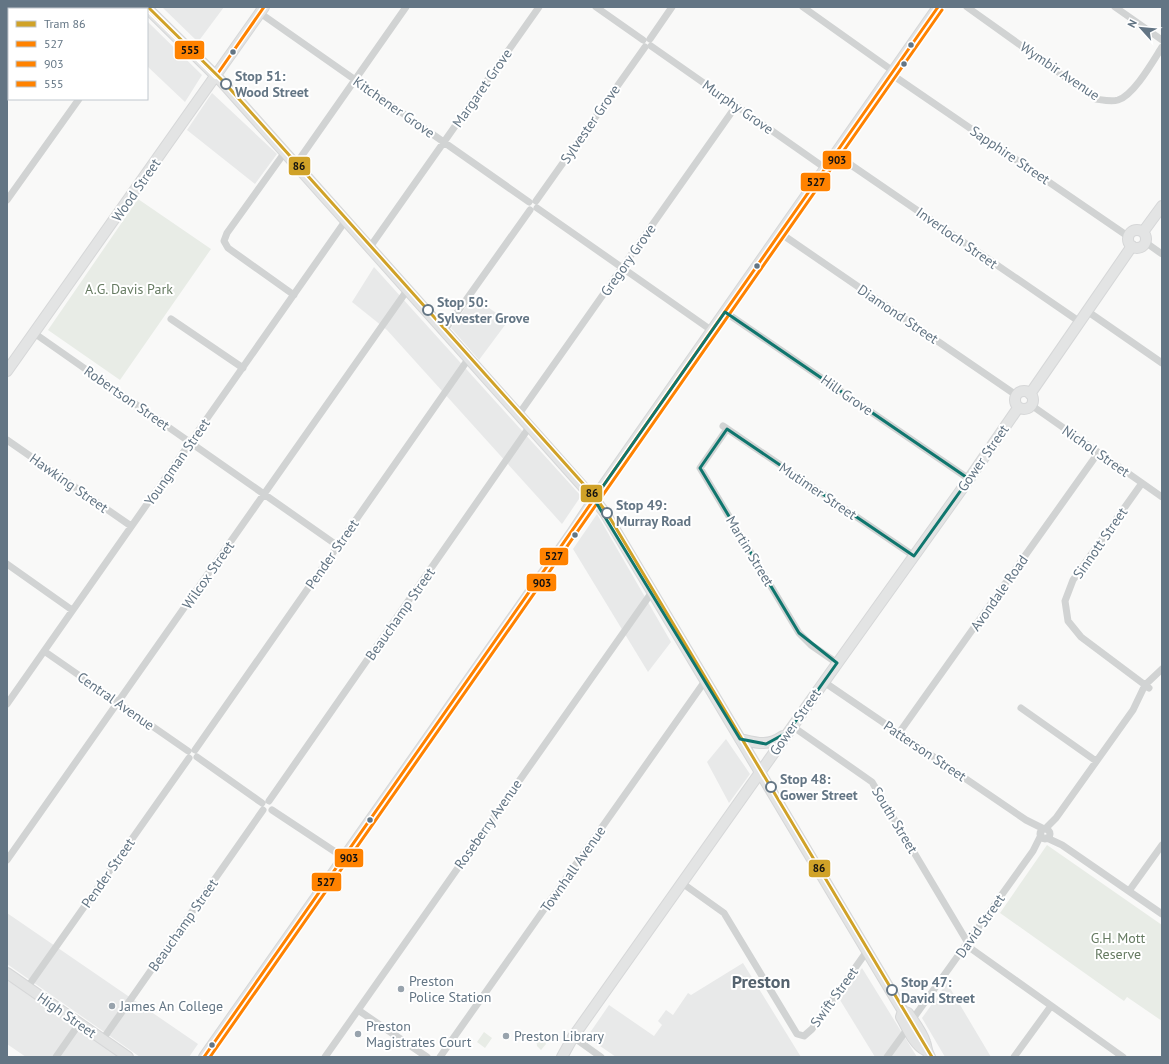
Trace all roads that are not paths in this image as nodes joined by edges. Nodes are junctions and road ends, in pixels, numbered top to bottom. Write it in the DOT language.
graph roads {
  1 [pos="406,7"];
  2 [pos="539,7"];
  3 [pos="596,7"];
  4 [pos="672,7"];
  5 [pos="804,7"];
  6 [pos="938,7"];
  7 [pos="967,7"];
  8 [pos="1115,7"];
  9 [pos="262,10"];
  10 [pos="148,12"];
  11 [pos="1162,40"];
  12 [pos="647,43"];
  13 [pos="1162,47"];
  14 [pos="892,72"];
  15 [pos="216,76"];
  16 [pos="355,80"];
  17 [pos="78,100"];
  18 [pos="736,106"];
  19 [pos="444,142"];
  20 [pos="285,152"];
  21 [pos="835,154"];
  22 [pos="296,164"];
  23 [pos="825,168"];
  24 [pos="7,200"];
  25 [pos="533,205"];
  26 [pos="1162,206"];
  27 [pos="346,220"];
  28 [pos="1143,232"];
  29 [pos="780,233"];
  30 [pos="1131,241"];
  31 [pos="1145,242"];
  32 [pos="370,247"];
  33 [pos="1162,254"];
  34 [pos="622,268"];
  35 [pos="408,289"];
  36 [pos="294,295"];
  37 [pos="725,312"];
  38 [pos="1087,312"];
  39 [pos="171,319"];
  40 [pos="1080,322"];
  41 [pos="711,330"];
  42 [pos="444,331"];
  43 [pos="34,333"];
  44 [pos="469,358"];
  45 [pos="1162,363"];
  46 [pos="242,368"];
  47 [pos="7,371"];
  48 [pos="1030,394"];
  49 [pos="1016,395"];
  50 [pos="1031,405"];
  51 [pos="1018,408"];
  52 [pos="519,414"];
  53 [pos="530,426"];
  54 [pos="725,428"];
  55 [pos="7,440"];
  56 [pos="191,442"];
  57 [pos="1098,453"];
  58 [pos="969,479"];
  59 [pos="1142,483"];
  60 [pos="264,494"];
  61 [pos="1162,497"];
  62 [pos="594,499"];
  63 [pos="131,526"];
  64 [pos="338,546"];
  65 [pos="914,556"];
  66 [pos="7,564"];
  67 [pos="652,592"];
  68 [pos="72,610"];
  69 [pos="44,651"];
  70 [pos="837,663"];
  71 [pos="1162,669"];
  72 [pos="705,681"];
  73 [pos="824,682"];
  74 [pos="1147,686"];
  75 [pos="118,702"];
  76 [pos="7,704"];
  77 [pos="1021,708"];
  78 [pos="790,729"];
  79 [pos="899,733"];
  80 [pos="740,739"];
  81 [pos="191,753"];
  82 [pos="1096,762"];
  83 [pos="760,772"];
  84 [pos="265,805"];
  85 [pos="1045,834"];
  86 [pos="1162,844"];
  87 [pos="343,858"];
  88 [pos="7,860"];
  89 [pos="682,883"];
  90 [pos="1129,891"];
  91 [pos="1162,914"];
  92 [pos="967,944"];
  93 [pos="867,951"];
  94 [pos="7,973"];
  95 [pos="27,988"];
  96 [pos="1051,1006"];
  97 [pos="358,1010"];
  98 [pos="79,1024"];
  99 [pos="910,1024"];
  100 [pos="573,1037"];
  101 [pos="103,1039"];
  102 [pos="928,1053"];
  103 [pos="56,1057"];
  104 [pos="128,1057"];
  105 [pos="204,1057"];
  106 [pos="325,1057"];
  107 [pos="427,1057"];
  108 [pos="440,1057"];
  109 [pos="555,1057"];
  110 [pos="562,1057"];
  111 [pos="601,1057"];
  112 [pos="887,1057"];
  113 [pos="1014,1057"];
  114 [pos="1123,1057"];
  1 -- 16 [label="street"];
  2 -- 19 [label="street, Margaret Grove"];
  3 -- 12 [label="street, Murphy Grove"];
  4 -- 12 [label="street, Sylvester Grove"];
  5 -- 14 [label="street, Sapphire Street"];
  6 -- 14 [label="main road"];
  7 -- 13 [label="street, Wymbir Avenue"];
  8 -- 11 [label="street"];
  9 -- 15 [label="main road, Wood Street"];
  9 -- 16 [label="street, Kitchener Grove"];
  10 -- 15 [label="main road"];
  12 -- 18 [label="street, Murphy Grove"];
  12 -- 25 [label="street, Sylvester Grove"];
  14 -- 21 [label="main road"];
  14 -- 30 [label="street, Sapphire Street"];
  15 -- 20 [label="main road"];
  15 -- 43 [label="main road, Wood Street"];
  16 -- 19 [label="street, Kitchener Grove"];
  16 -- 22 [label="street"];
  17 -- 24 [label="street"];
  18 -- 23 [label="street, Murphy Grove"];
  18 -- 34 [label="street, Gregory Grove"];
  19 -- 25 [label="street, Kitchener Grove"];
  19 -- 32 [label="street, Margaret Grove"];
  20 -- 22 [label="main road"];
  20 -- 36 [label="street"];
  21 -- 23 [label="main road"];
  21 -- 40 [label="street, Inverloch Street"];
  22 -- 27 [label="main road"];
  23 -- 29 [label="main road"];
  25 -- 34 [label="street, Kitchener Grove"];
  25 -- 42 [label="street, Sylvester Grove"];
  26 -- 28 [label="main road"];
  27 -- 32 [label="main road"];
  27 -- 36 [label="street, Youngman Street"];
  28 -- 30 [label="main road"];
  28 -- 31 [label="main road"];
  29 -- 37 [label="main road"];
  29 -- 49 [label="street, Diamond Street"];
  30 -- 31 [label="main road"];
  30 -- 38 [label="main road"];
  31 -- 33 [label="street"];
  32 -- 35 [label="main road"];
  34 -- 41 [label="street, Kitchener Grove"];
  34 -- 52 [label="street, Gregory Grove"];
  35 -- 42 [label="main road"];
  35 -- 60 [label="street, Wilcox Street"];
  36 -- 46 [label="street, Youngman Street"];
  37 -- 41 [label="main road"];
  37 -- 58 [label="street, Hill Grove"];
  38 -- 40 [label="main road"];
  38 -- 45 [label="street"];
  39 -- 46 [label="street"];
  40 -- 48 [label="main road"];
  41 -- 62 [label="main road"];
  42 -- 44 [label="main road"];
  43 -- 47 [label="main road, Wood Street"];
  43 -- 56 [label="street, Robertson Street"];
  44 -- 52 [label="main road"];
  44 -- 64 [label="street, Pender Street"];
  46 -- 56 [label="street, Youngman Street"];
  48 -- 49 [label="main road"];
  48 -- 50 [label="main road"];
  49 -- 51 [label="main road"];
  50 -- 51 [label="main road"];
  50 -- 57 [label="street, Nichol Street"];
  51 -- 58 [label="main road, Gower Street"];
  52 -- 53 [label="main road"];
  53 -- 62 [label="main road"];
  53 -- 84 [label="street, Beauchamp Street"];
  54 -- 65 [label="street, Mutimer Street"];
  54 -- 70 [label="street, Martin Street"];
  55 -- 63 [label="street, Hawking Street"];
  56 -- 60 [label="street, Robertson Street"];
  56 -- 63 [label="street, Youngman Street"];
  57 -- 59 [label="street, Nichol Street"];
  57 -- 79 [label="street, Avondale Road"];
  58 -- 65 [label="main road, Gower Street"];
  59 -- 61 [label="street, Nichol Street"];
  59 -- 74 [label="street, Sinnott Street"];
  60 -- 64 [label="street, Robertson Street"];
  60 -- 75 [label="street, Wilcox Street"];
  62 -- 67 [label="main road"];
  62 -- 87 [label="main road"];
  63 -- 68 [label="street, Youngman Street"];
  64 -- 81 [label="street, Pender Street"];
  65 -- 70 [label="main road, Gower Street"];
  66 -- 68 [label="street"];
  67 -- 72 [label="main road"];
  67 -- 97 [label="street, Roseberry Avenue"];
  68 -- 69 [label="street, Youngman Street"];
  69 -- 75 [label="street, Central Avenue"];
  69 -- 76 [label="street, Youngman Street"];
  70 -- 73 [label="main road, Gower Street"];
  71 -- 74 [label="street, David Street"];
  72 -- 80 [label="main road"];
  72 -- 108 [label="street, Townhall Avenue"];
  73 -- 78 [label="main road, Gower Street"];
  73 -- 79 [label="street, Patterson Street"];
  74 -- 82 [label="street, David Street"];
  75 -- 81 [label="street, Central Avenue"];
  75 -- 88 [label="street, Wilcox Street"];
  77 -- 82 [label="street"];
  78 -- 80 [label="main road"];
  78 -- 83 [label="main road, Gower Street"];
  78 -- 92 [label="street, South Street"];
  79 -- 85 [label="street, Patterson Street"];
  80 -- 83 [label="main road"];
  81 -- 84 [label="street"];
  81 -- 95 [label="street, Pender Street"];
  82 -- 85 [label="street, David Street"];
  83 -- 89 [label="main road, Gower Street"];
  83 -- 93 [label="main road"];
  84 -- 87 [label="street"];
  84 -- 101 [label="street, Beauchamp Street"];
  85 -- 90 [label="street, Patterson Street"];
  85 -- 92 [label="street, David Street"];
  86 -- 90 [label="street"];
  87 -- 105 [label="main road"];
  89 -- 93 [label="street, Swift Street"];
  89 -- 100 [label="main road, Gower Street"];
  90 -- 91 [label="street, Patterson Street"];
  92 -- 96 [label="street, South Street"];
  92 -- 99 [label="street, David Street"];
  93 -- 99 [label="main road"];
  94 -- 95 [label="main road, High Street"];
  95 -- 98 [label="main road, High Street"];
  96 -- 113 [label="street"];
  96 -- 114 [label="street, South Street"];
  97 -- 106 [label="street, Roseberry Avenue"];
  97 -- 107 [label="street"];
  98 -- 101 [label="main road, High Street"];
  98 -- 103 [label="street"];
  99 -- 102 [label="main road"];
  99 -- 112 [label="street, David Street"];
  100 -- 109 [label="main road, Gower Street"];
  100 -- 110 [label="main road, Gower Street"];
  100 -- 111 [label="street"];
  101 -- 104 [label="main road, High Street"];
}
